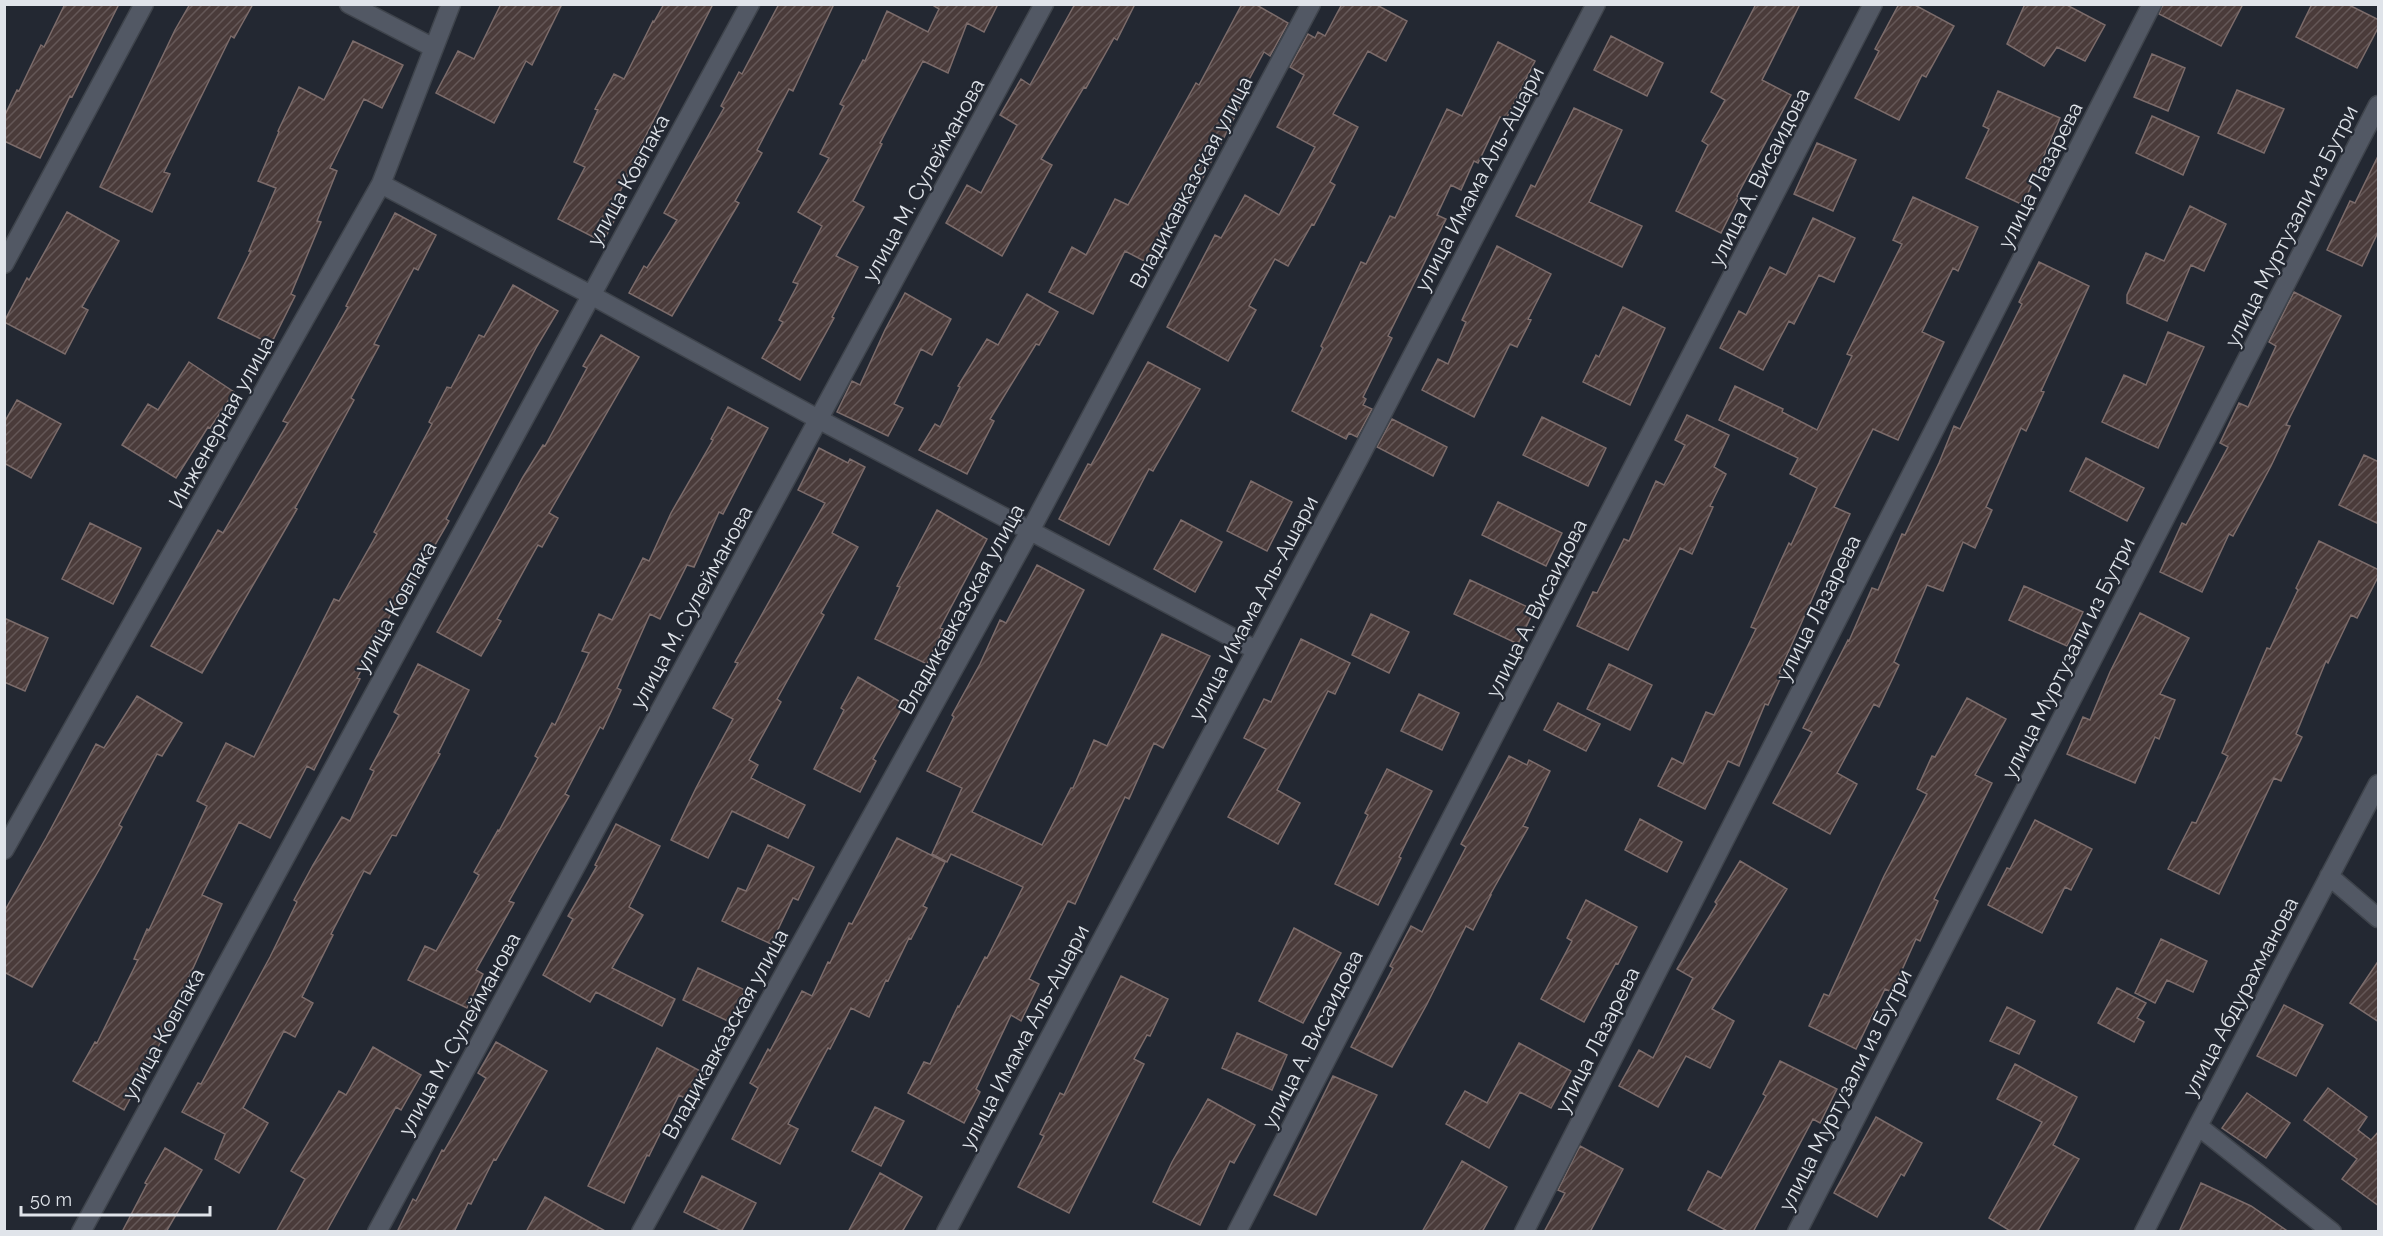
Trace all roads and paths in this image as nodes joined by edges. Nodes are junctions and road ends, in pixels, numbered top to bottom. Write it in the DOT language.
graph roads {
  1 [pos="144,4"];
  2 [pos="350,4"];
  3 [pos="451,4"];
  4 [pos="750,4"];
  5 [pos="1044,4"];
  6 [pos="1311,4"];
  7 [pos="1596,4"];
  8 [pos="1873,4"];
  9 [pos="2152,4"];
  10 [pos="434,48"];
  11 [pos="2379,105"];
  12 [pos="381,184"];
  13 [pos="4,264"];
  14 [pos="591,295"];
  15 [pos="818,419"];
  16 [pos="1030,531"];
  17 [pos="1256,650"];
  18 [pos="2379,784"];
  19 [pos="4,850"];
  20 [pos="2330,876"];
  21 [pos="2379,918"];
  22 [pos="2198,1126"];
  23 [pos="81,1232"];
  24 [pos="377,1232"];
  25 [pos="642,1232"];
  26 [pos="946,1232"];
  27 [pos="1237,1232"];
  28 [pos="1524,1232"];
  29 [pos="1797,1232"];
  30 [pos="2144,1232"];
  31 [pos="2332,1232"];
  1 -- 13 [label="street"];
  2 -- 10 [label="street"];
  3 -- 10 [label="street, Инженерная улица"];
  4 -- 14 [label="street, улица Ковпака"];
  5 -- 15 [label="street, улица М. Сулейманова"];
  6 -- 16 [label="street, Владикавказская улица"];
  7 -- 17 [label="street, улица Имама Аль-Ашари"];
  8 -- 27 [label="street, улица А. Висаидова"];
  9 -- 28 [label="street, улица Лазарева"];
  10 -- 12 [label="street, Инженерная улица"];
  11 -- 29 [label="street, улица Муртузали из Бутри"];
  12 -- 14 [label="street"];
  12 -- 19 [label="street, Инженерная улица"];
  14 -- 15 [label="street"];
  14 -- 23 [label="street, улица Ковпака"];
  15 -- 16 [label="street"];
  15 -- 24 [label="street, улица М. Сулейманова"];
  16 -- 17 [label="street"];
  16 -- 25 [label="street, Владикавказская улица"];
  17 -- 26 [label="street, улица Имама Аль-Ашари"];
  18 -- 20 [label="street, улица Абдурахманова"];
  20 -- 21 [label="street"];
  20 -- 22 [label="street, улица Абдурахманова"];
  22 -- 30 [label="street, улица Абдурахманова"];
  22 -- 31 [label="street"];
}
